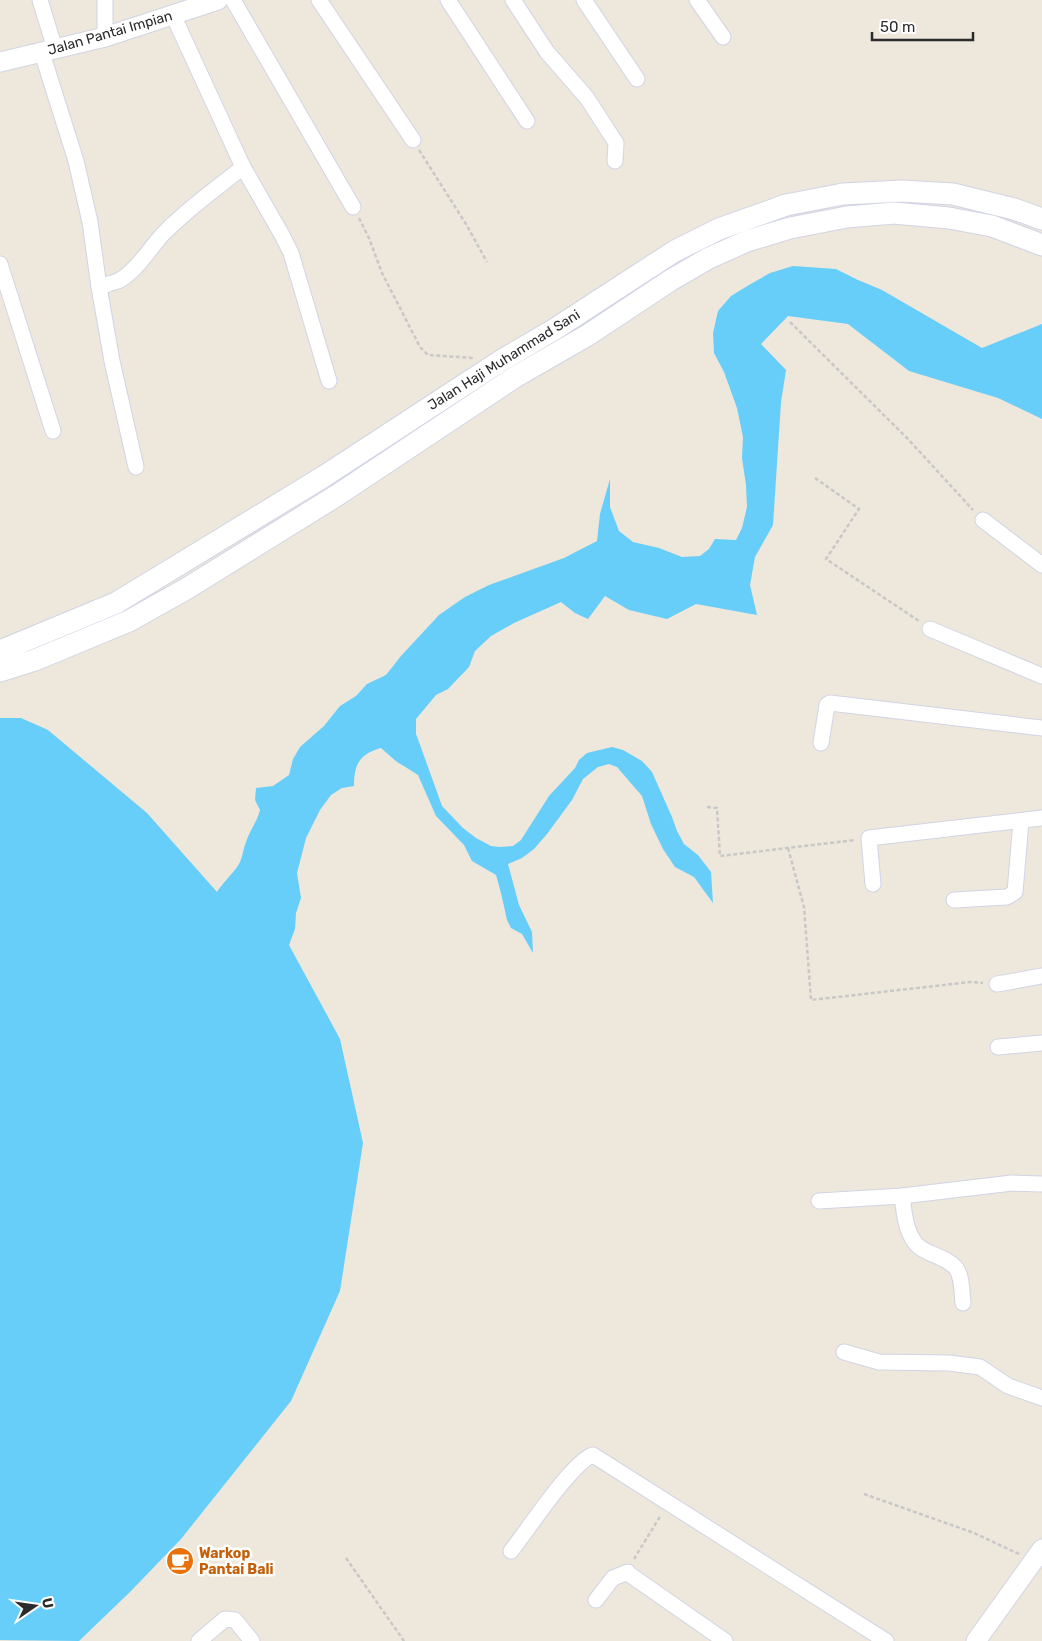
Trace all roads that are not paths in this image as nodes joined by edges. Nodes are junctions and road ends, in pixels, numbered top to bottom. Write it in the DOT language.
graph roads {
  1 [pos="40,0"];
  2 [pos="104,0"];
  3 [pos="218,0"];
  4 [pos="233,0"];
  5 [pos="318,0"];
  6 [pos="448,0"];
  7 [pos="513,0"];
  8 [pos="584,0"];
  9 [pos="697,0"];
  10 [pos="173,15"];
  11 [pos="105,37"];
  12 [pos="723,37"];
  13 [pos="49,51"];
  14 [pos="0,62"];
  15 [pos="637,80"];
  16 [pos="527,121"];
  17 [pos="413,140"];
  18 [pos="615,161"];
  19 [pos="243,167"];
  20 [pos="353,207"];
  21 [pos="1042,220"];
  22 [pos="1042,245"];
  23 [pos="1,272"];
  24 [pos="99,287"];
  25 [pos="502,360"];
  26 [pos="515,377"];
  27 [pos="328,381"];
  28 [pos="53,431"];
  29 [pos="136,466"];
  30 [pos="983,520"];
  31 [pos="1042,565"];
  32 [pos="930,629"];
  33 [pos="0,651"];
  34 [pos="0,671"];
  35 [pos="1042,676"];
  36 [pos="1042,728"];
  37 [pos="821,743"];
  38 [pos="1042,818"];
  39 [pos="1021,821"];
  40 [pos="873,884"];
  41 [pos="954,900"];
  42 [pos="1042,976"];
  43 [pos="997,984"];
  44 [pos="1042,1043"];
  45 [pos="998,1047"];
  46 [pos="1042,1184"];
  47 [pos="902,1196"];
  48 [pos="819,1201"];
  49 [pos="963,1303"];
  50 [pos="844,1352"];
  51 [pos="1042,1398"];
  52 [pos="511,1551"];
  53 [pos="1039,1558"];
  54 [pos="596,1600"];
  55 [pos="199,1641"];
  56 [pos="252,1641"];
  57 [pos="725,1641"];
  58 [pos="886,1641"];
  59 [pos="976,1641"];
  1 -- 13 [label="street"];
  2 -- 11 [label="street"];
  3 -- 10 [label="street, Jalan Pantai Impian"];
  4 -- 20 [label="street"];
  5 -- 17 [label="street"];
  6 -- 16 [label="street"];
  7 -- 18 [label="street"];
  8 -- 15 [label="street"];
  9 -- 12 [label="street"];
  10 -- 11 [label="street, Jalan Pantai Impian"];
  10 -- 19 [label="street"];
  11 -- 13 [label="street, Jalan Pantai Impian"];
  13 -- 14 [label="street, Jalan Pantai Impian"];
  13 -- 24 [label="street"];
  19 -- 24 [label="street"];
  19 -- 27 [label="street"];
  21 -- 25 [label="main road, Jalan Haji Muhammad Sani"];
  22 -- 26 [label="main road, Jalan Haji Muhammad Sani"];
  23 -- 28 [label="street"];
  24 -- 29 [label="street"];
  25 -- 26 [label="main road"];
  25 -- 33 [label="main road, Jalan Haji Muhammad Sani"];
  26 -- 34 [label="main road, Jalan Haji Muhammad Sani"];
  30 -- 31 [label="street"];
  32 -- 35 [label="street"];
  36 -- 37 [label="street"];
  38 -- 39 [label="street"];
  39 -- 40 [label="street"];
  39 -- 41 [label="street"];
  42 -- 43 [label="street"];
  44 -- 45 [label="street"];
  46 -- 47 [label="street"];
  47 -- 48 [label="street"];
  47 -- 49 [label="street"];
  50 -- 51 [label="street"];
  52 -- 58 [label="street"];
  53 -- 59 [label="street"];
  54 -- 57 [label="street"];
  55 -- 56 [label="street"];
}
